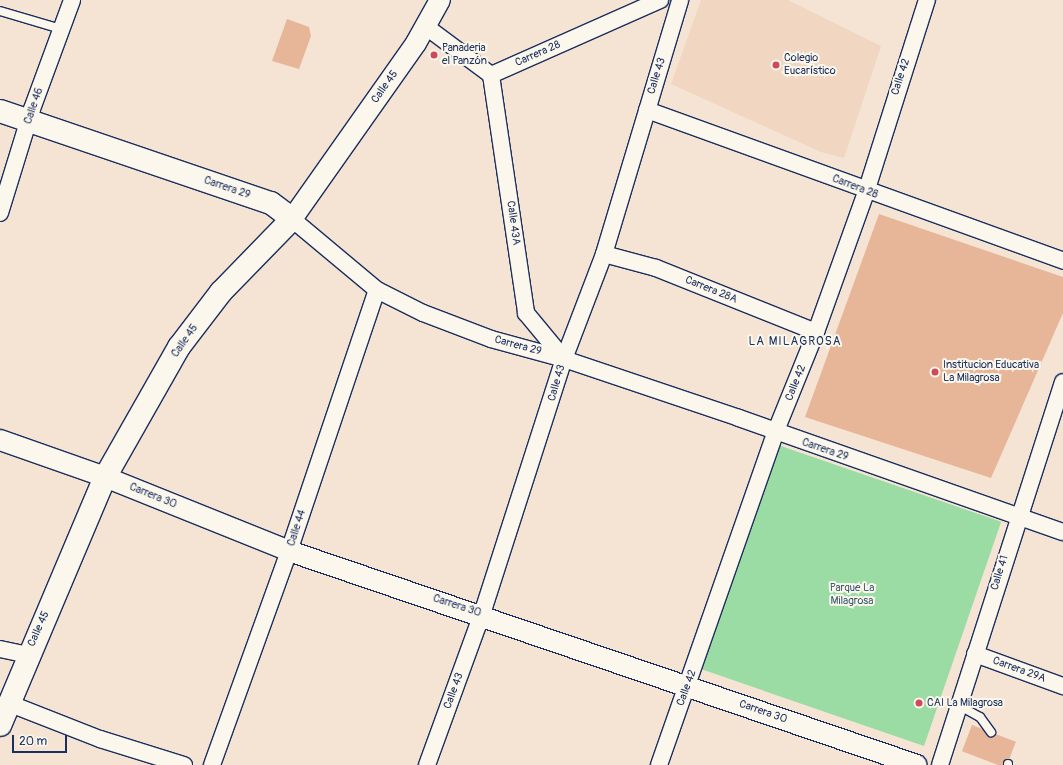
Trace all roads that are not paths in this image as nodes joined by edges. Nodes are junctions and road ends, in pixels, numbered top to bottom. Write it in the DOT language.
graph roads {
  1 [pos="72,0"];
  2 [pos="440,0"];
  3 [pos="660,0"];
  4 [pos="680,0"];
  5 [pos="927,0"];
  6 [pos="0,11"];
  7 [pos="425,26"];
  8 [pos="61,30"];
  9 [pos="491,75"];
  10 [pos="647,110"];
  11 [pos="0,111"];
  12 [pos="28,121"];
  13 [pos="866,192"];
  14 [pos="0,213"];
  15 [pos="292,219"];
  16 [pos="604,254"];
  17 [pos="1063,261"];
  18 [pos="377,290"];
  19 [pos="816,332"];
  20 [pos="564,359"];
  21 [pos="1063,382"];
  22 [pos="775,432"];
  23 [pos="0,440"];
  24 [pos="105,477"];
  25 [pos="1018,515"];
  26 [pos="1063,532"];
  27 [pos="290,551"];
  28 [pos="482,614"];
  29 [pos="0,649"];
  30 [pos="975,654"];
  31 [pos="28,655"];
  32 [pos="688,684"];
  33 [pos="1063,686"];
  34 [pos="8,703"];
  35 [pos="960,706"];
  36 [pos="0,725"];
  37 [pos="991,732"];
  38 [pos="184,765"];
  39 [pos="212,765"];
  40 [pos="427,765"];
  41 [pos="659,765"];
  42 [pos="917,765"];
  43 [pos="940,765"];
  1 -- 8 [label="street, Calle 46"];
  2 -- 7 [label="street, Calle 45"];
  3 -- 9 [label="street, Carrera 28"];
  4 -- 10 [label="street, Calle 43"];
  5 -- 13 [label="street, Calle 42"];
  6 -- 8 [label="lane"];
  7 -- 9 [label="street"];
  7 -- 15 [label="street, Calle 45"];
  8 -- 12 [label="street, Calle 46"];
  9 -- 20 [label="street, Calle 43A"];
  10 -- 13 [label="street, Carrera 28"];
  10 -- 16 [label="street, Calle 43"];
  11 -- 12 [label="main road, Carrera 29"];
  12 -- 14 [label="street, Calle 46"];
  12 -- 15 [label="main road, Carrera 29"];
  13 -- 17 [label="street, Carrera 28"];
  13 -- 19 [label="street, Calle 42"];
  15 -- 18 [label="street, Carrera 29"];
  15 -- 24 [label="main road, Calle 45"];
  16 -- 19 [label="street, Carrera 28A"];
  16 -- 20 [label="street, Calle 43"];
  18 -- 20 [label="street, Carrera 29"];
  18 -- 27 [label="street, Calle 44"];
  19 -- 22 [label="street, Calle 42"];
  20 -- 22 [label="street, Carrera 29"];
  20 -- 28 [label="street, Calle 43"];
  21 -- 25 [label="street, Calle 41"];
  22 -- 25 [label="street, Carrera 29"];
  22 -- 32 [label="street, Calle 42"];
  23 -- 24 [label="street, Carrera 30"];
  24 -- 27 [label="street, Carrera 30"];
  24 -- 31 [label="main road, Calle 45"];
  25 -- 26 [label="street, Carrera 29"];
  25 -- 30 [label="street, Calle 41"];
  27 -- 28 [label="street, Carrera 30"];
  27 -- 39 [label="street, Calle 44"];
  28 -- 32 [label="street, Carrera 30"];
  28 -- 40 [label="street, Calle 43"];
  29 -- 31 [label="street"];
  30 -- 33 [label="street, Carrera 29A"];
  30 -- 35 [label="street, Calle 41"];
  31 -- 34 [label="main road, Calle 45"];
  32 -- 41 [label="street, Calle 42"];
  32 -- 42 [label="street, Carrera 30"];
  34 -- 36 [label="main road, Calle 45"];
  34 -- 38 [label="street"];
  35 -- 37 [label="lane"];
  35 -- 43 [label="street, Calle 41"];
}
